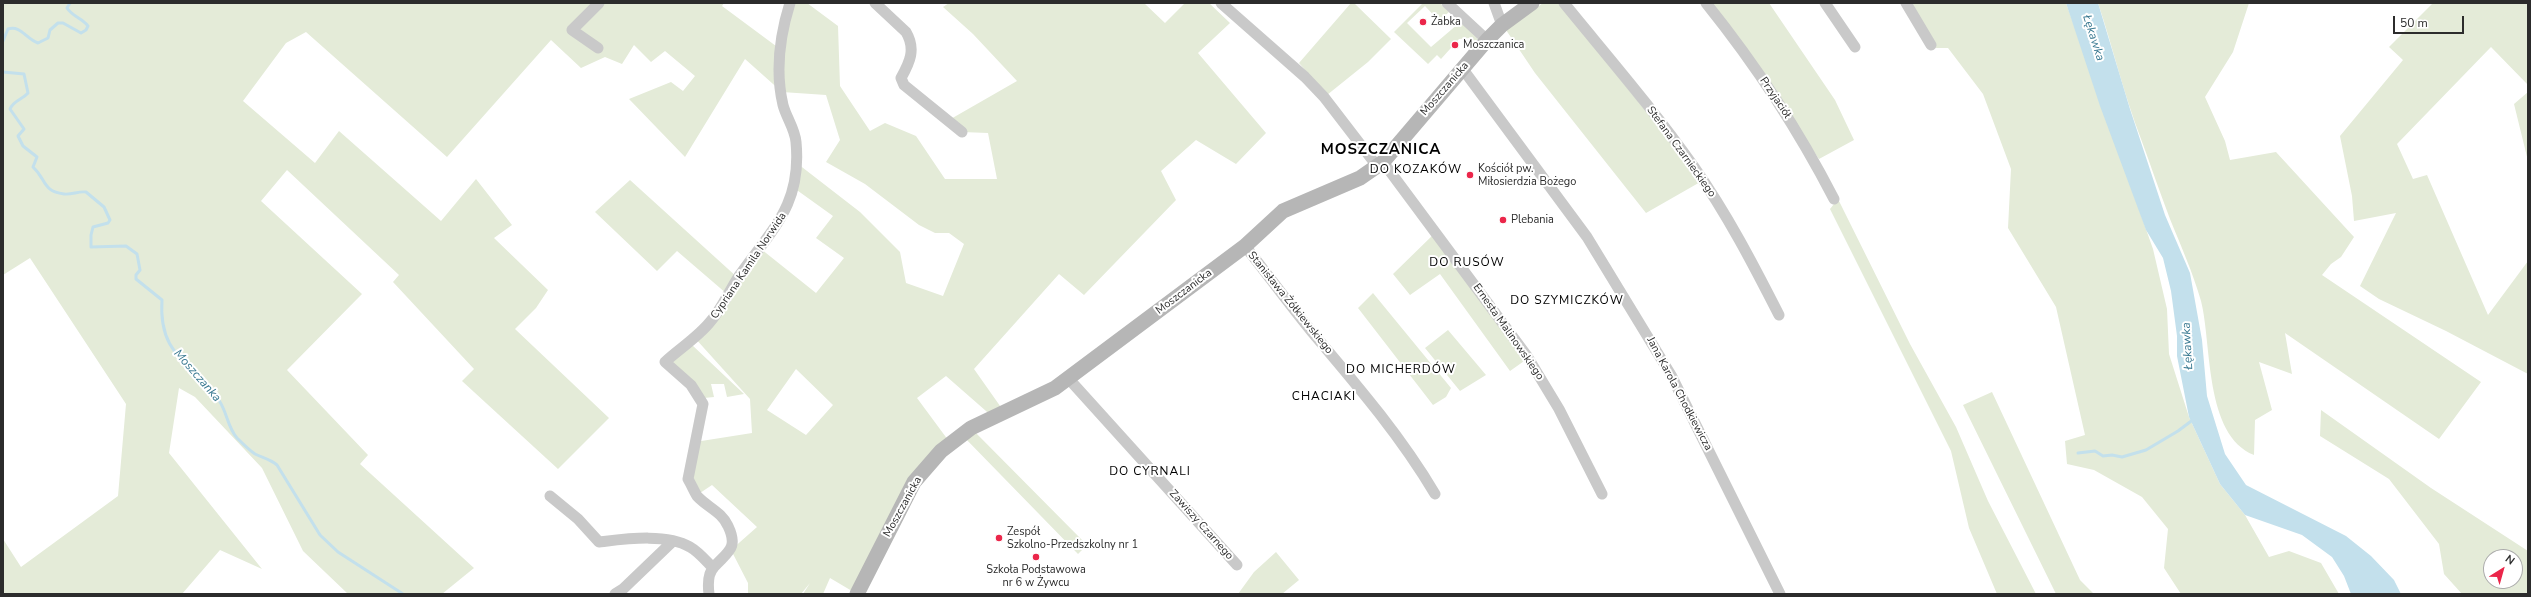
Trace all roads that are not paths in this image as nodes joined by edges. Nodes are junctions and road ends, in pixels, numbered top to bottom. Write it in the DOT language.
graph roads {
  1 [pos="599,3"];
  2 [pos="790,3"];
  3 [pos="875,3"];
  4 [pos="1221,3"];
  5 [pos="1447,3"];
  6 [pos="1494,3"];
  7 [pos="1532,3"];
  8 [pos="1564,3"];
  9 [pos="1706,3"];
  10 [pos="1825,3"];
  11 [pos="1906,3"];
  12 [pos="1502,25"];
  13 [pos="1487,40"];
  14 [pos="1931,45"];
  15 [pos="1855,47"];
  16 [pos="598,48"];
  17 [pos="1462,68"];
  18 [pos="962,132"];
  19 [pos="1380,164"];
  20 [pos="1834,199"];
  21 [pos="1245,246"];
  22 [pos="1779,315"];
  23 [pos="1068,378"];
  24 [pos="1435,494"];
  25 [pos="1602,494"];
  26 [pos="550,496"];
  27 [pos="672,542"];
  28 [pos="1237,565"];
  29 [pos="713,568"];
  30 [pos="615,594"];
  31 [pos="709,594"];
  32 [pos="857,594"];
  33 [pos="1780,594"];
  1 -- 16 [label="street"];
  2 -- 29 [label="street, Cypriana Kamila Norwida"];
  3 -- 18 [label="street"];
  4 -- 19 [label="street, Ernesta Malinowskiego"];
  5 -- 13 [label="street"];
  6 -- 12 [label="street"];
  7 -- 12 [label="street, Moszczanicka"];
  8 -- 22 [label="street, Stefana Czarnieckiego"];
  9 -- 20 [label="street, Przyjaciół"];
  10 -- 15 [label="street"];
  11 -- 14 [label="street"];
  12 -- 13 [label="street, Moszczanicka"];
  13 -- 17 [label="street, Moszczanicka"];
  17 -- 19 [label="street, Moszczanicka"];
  17 -- 33 [label="street, Jana Karola Chodkiewicza"];
  19 -- 21 [label="street, Moszczanicka"];
  19 -- 25 [label="street, Ernesta Malinowskiego"];
  21 -- 23 [label="street, Moszczanicka"];
  21 -- 24 [label="street, Stanisława Żółkiewskiego"];
  23 -- 28 [label="street, Zawiszy Czarnego"];
  23 -- 32 [label="street, Moszczanicka"];
  26 -- 27 [label="street"];
  27 -- 29 [label="street"];
  27 -- 30 [label="street"];
  29 -- 31 [label="street"];
}
